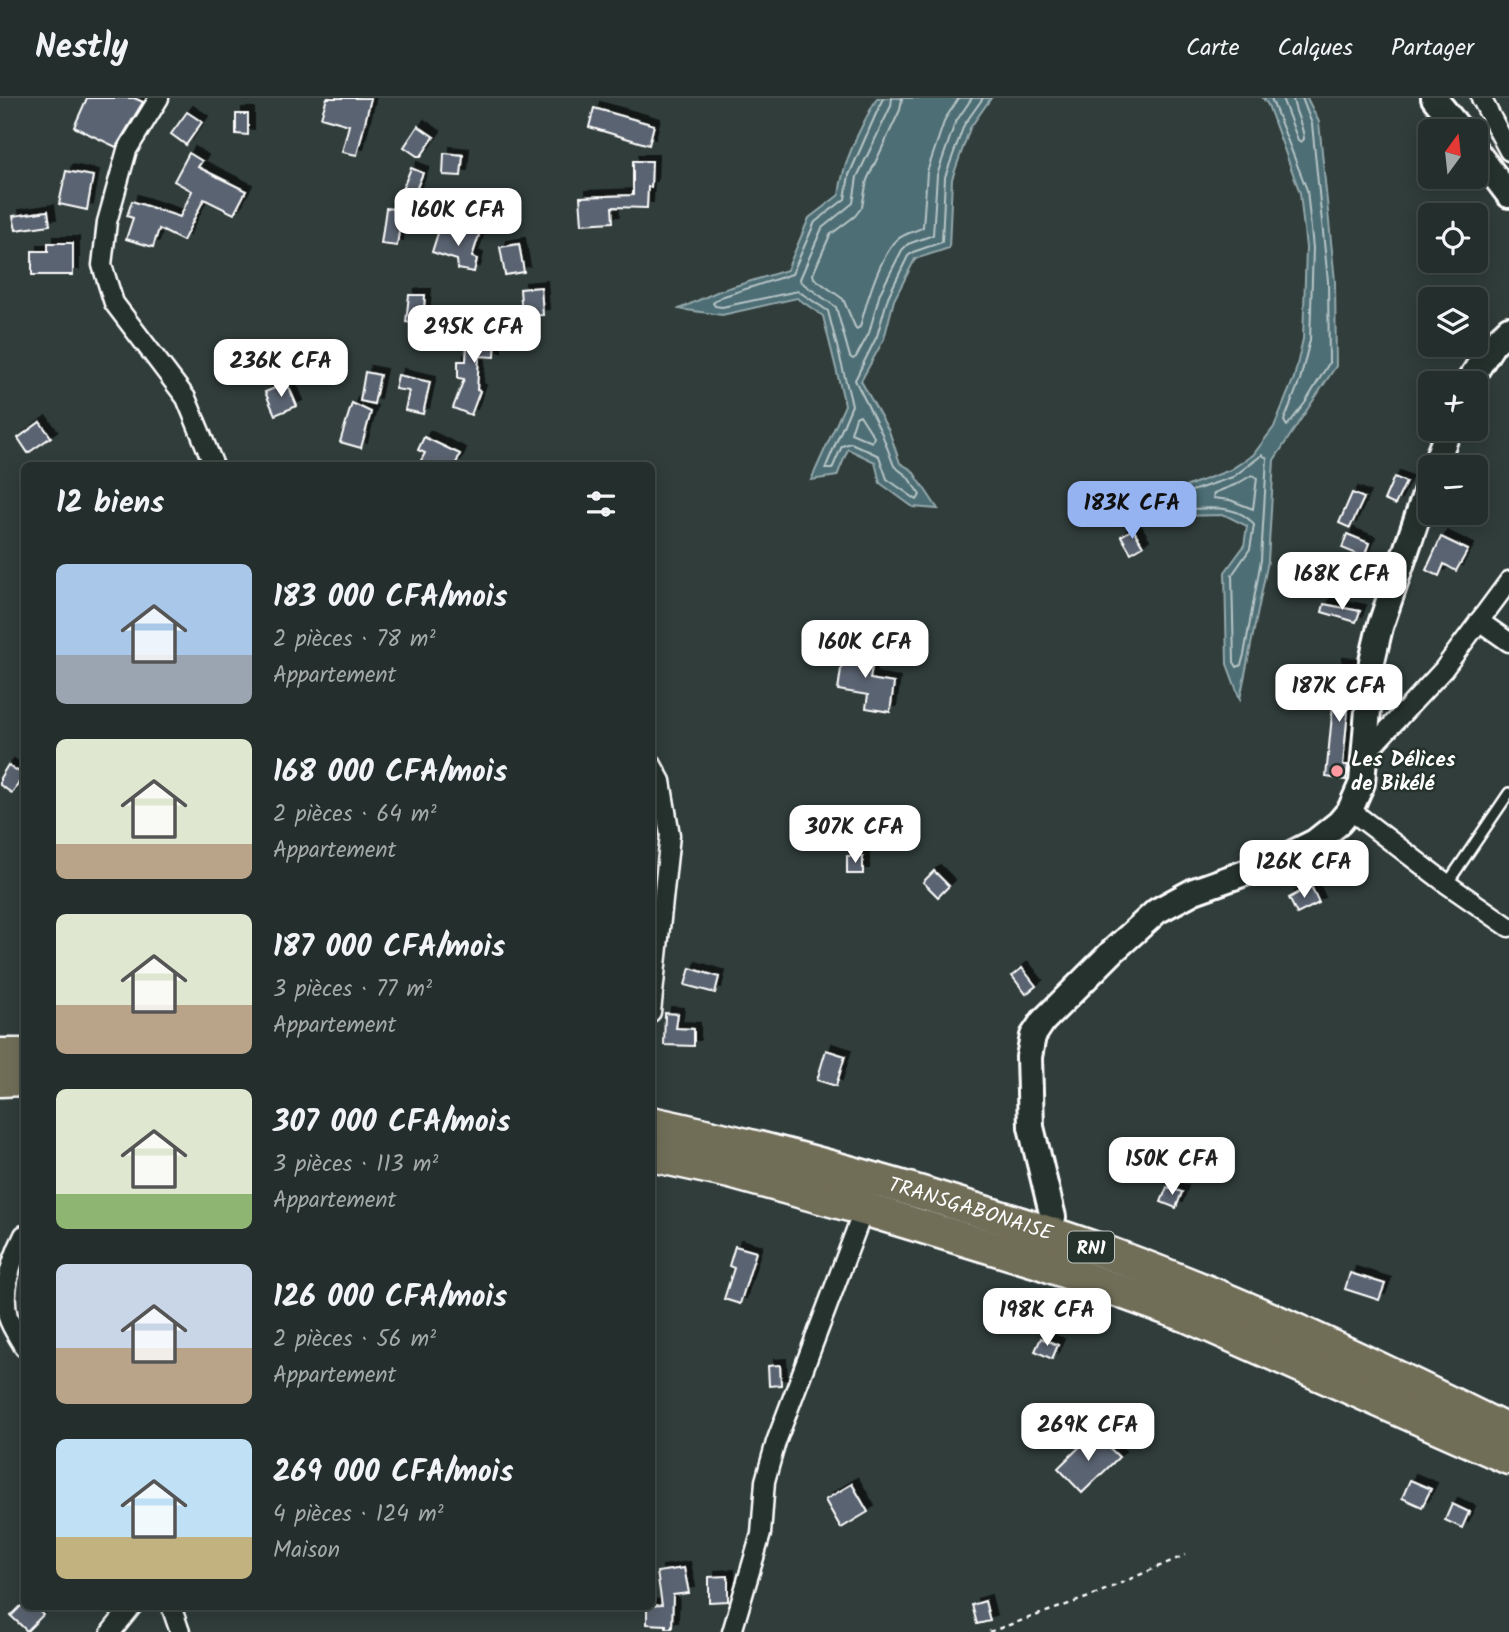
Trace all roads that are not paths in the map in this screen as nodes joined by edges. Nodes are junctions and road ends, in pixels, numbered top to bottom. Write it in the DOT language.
graph roads {
  1 [pos="159,98"];
  2 [pos="1434,98"];
  3 [pos="1481,98"];
  4 [pos="1451,119"];
  5 [pos="1509,151"];
  6 [pos="1488,167"];
  7 [pos="1508,192"];
  8 [pos="1509,329"];
  9 [pos="1476,371"];
  10 [pos="212,462"];
  11 [pos="1418,515"];
  12 [pos="1509,582"];
  13 [pos="1479,621"];
  14 [pos="1509,642"];
  15 [pos="1366,753"];
  16 [pos="655,770"];
  17 [pos="1509,793"];
  18 [pos="1350,810"];
  19 [pos="1447,884"];
  20 [pos="1509,927"];
  21 [pos="655,975"];
  22 [pos="0,1055"];
  23 [pos="21,1055"];
  24 [pos="21,1079"];
  25 [pos="0,1080"];
  26 [pos="655,1124"];
  27 [pos="655,1156"];
  28 [pos="864,1209"];
  29 [pos="1049,1232"];
  30 [pos="21,1241"];
  31 [pos="1039,1262"];
  32 [pos="4,1276"];
  33 [pos="4,1321"];
  34 [pos="21,1343"];
  35 [pos="1509,1432"];
  36 [pos="1509,1458"];
  37 [pos="129,1610"];
  38 [pos="172,1610"];
  39 [pos="111,1632"];
  40 [pos="180,1632"];
  41 [pos="732,1632"];
  1 -- 10 [label="street"];
  2 -- 4 [label="street"];
  3 -- 5 [label="street"];
  6 -- 7 [label="street"];
  8 -- 9 [label="street"];
  11 -- 15 [label="street"];
  12 -- 13 [label="street"];
  13 -- 14 [label="street"];
  13 -- 15 [label="street"];
  15 -- 18 [label="street"];
  16 -- 21 [label="street"];
  17 -- 19 [label="lane"];
  18 -- 19 [label="street"];
  18 -- 29 [label="street"];
  19 -- 20 [label="street"];
  22 -- 23 [label="highway"];
  24 -- 25 [label="highway"];
  26 -- 29 [label="highway, TRANSGABONAISE / RN1"];
  27 -- 28 [label="highway, TRANSGABONAISE / RN1"];
  28 -- 31 [label="highway, TRANSGABONAISE / RN1"];
  28 -- 41 [label="street"];
  29 -- 31 [label="street"];
  29 -- 35 [label="highway, TRANSGABONAISE / RN1"];
  30 -- 32 [label="street"];
  31 -- 36 [label="highway, TRANSGABONAISE / RN1"];
  32 -- 33 [label="street"];
  33 -- 34 [label="street"];
  37 -- 39 [label="street"];
  38 -- 40 [label="street"];
}
